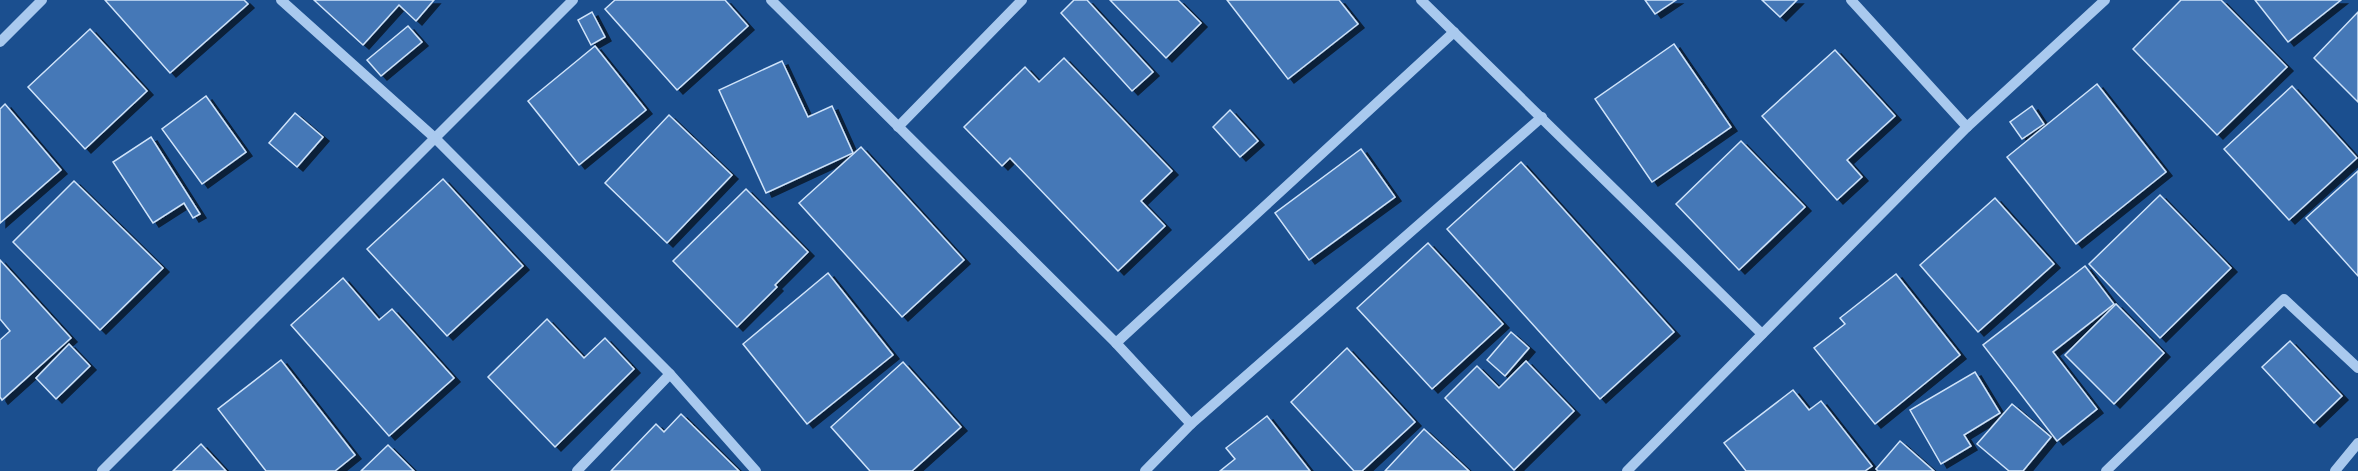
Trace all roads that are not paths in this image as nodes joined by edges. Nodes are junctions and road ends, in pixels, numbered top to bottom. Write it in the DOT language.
graph roads {
  1 [pos="42,0"];
  2 [pos="281,0"];
  3 [pos="573,0"];
  4 [pos="771,0"];
  5 [pos="1022,0"];
  6 [pos="1421,0"];
  7 [pos="1851,0"];
  8 [pos="2105,0"];
  9 [pos="1454,32"];
  10 [pos="0,42"];
  11 [pos="1542,117"];
  12 [pos="898,127"];
  13 [pos="1966,127"];
  14 [pos="436,139"];
  15 [pos="1762,334"];
  16 [pos="1116,343"];
  17 [pos="2358,368"];
  18 [pos="670,374"];
  19 [pos="1191,424"];
  20 [pos="2358,443"];
  21 [pos="102,471"];
  22 [pos="577,471"];
  23 [pos="756,471"];
  24 [pos="1145,471"];
  25 [pos="1627,471"];
  26 [pos="2106,471"];
  27 [pos="2334,471"];
  1 -- 10 [label="street"];
  2 -- 14 [label="street"];
  3 -- 14 [label="street"];
  4 -- 12 [label="street"];
  5 -- 12 [label="street"];
  6 -- 9 [label="street"];
  7 -- 13 [label="street"];
  8 -- 13 [label="street"];
  9 -- 11 [label="street"];
  9 -- 16 [label="street"];
  11 -- 15 [label="street"];
  11 -- 19 [label="street"];
  12 -- 16 [label="street"];
  13 -- 15 [label="street"];
  14 -- 18 [label="street"];
  14 -- 21 [label="street"];
  15 -- 25 [label="street"];
  16 -- 19 [label="street"];
  17 -- 26 [label="street"];
  18 -- 22 [label="street"];
  18 -- 23 [label="street"];
  19 -- 24 [label="street"];
  20 -- 27 [label="street"];
}
